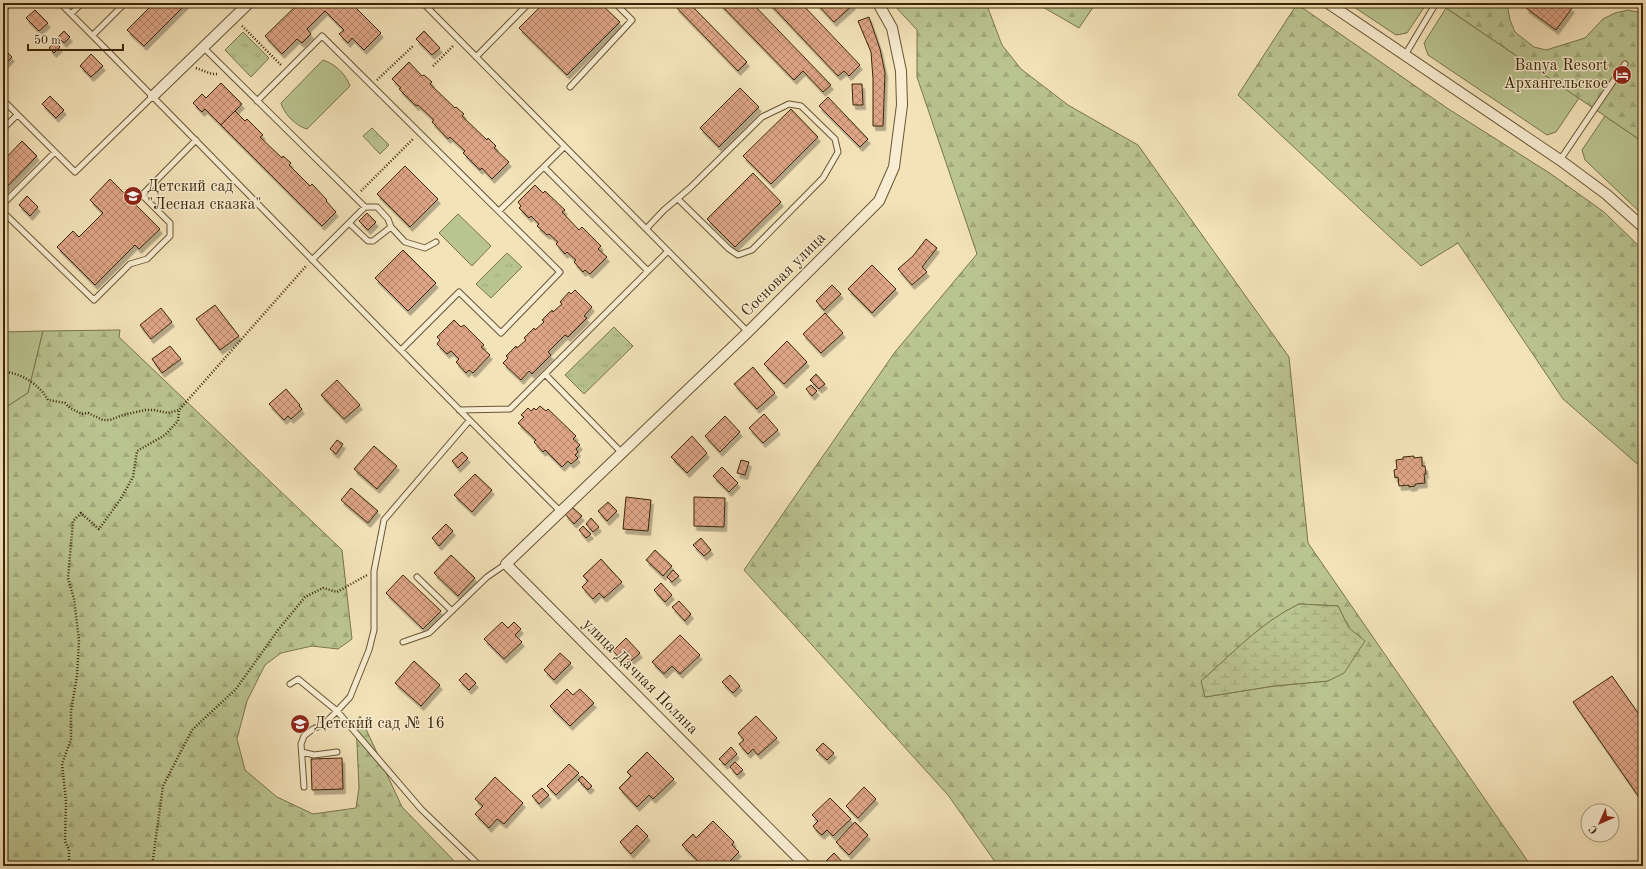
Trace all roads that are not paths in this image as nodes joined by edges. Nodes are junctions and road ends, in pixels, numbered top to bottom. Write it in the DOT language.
graph roads {
  1 [pos="10,3"];
  2 [pos="60,3"];
  3 [pos="82,3"];
  4 [pos="125,3"];
  5 [pos="249,3"];
  6 [pos="423,3"];
  7 [pos="529,3"];
  8 [pos="615,3"];
  9 [pos="878,3"];
  10 [pos="1328,3"];
  11 [pos="1436,3"];
  12 [pos="3,10"];
  13 [pos="71,14"];
  14 [pos="93,35"];
  15 [pos="203,47"];
  16 [pos="1405,55"];
  17 [pos="476,57"];
  18 [pos="1625,64"];
  19 [pos="570,87"];
  20 [pos="153,96"];
  21 [pos="3,100"];
  22 [pos="257,101"];
  23 [pos="17,115"];
  24 [pos="3,129"];
  25 [pos="196,140"];
  26 [pos="564,147"];
  27 [pos="55,152"];
  28 [pos="1560,160"];
  29 [pos="544,167"];
  30 [pos="678,199"];
  31 [pos="3,204"];
  32 [pos="365,206"];
  33 [pos="499,211"];
  34 [pos="3,212"];
  35 [pos="349,223"];
  36 [pos="391,227"];
  37 [pos="1643,227"];
  38 [pos="646,229"];
  39 [pos="436,242"];
  40 [pos="668,252"];
  41 [pos="312,260"];
  42 [pos="648,271"];
  43 [pos="748,332"];
  44 [pos="401,350"];
  45 [pos="545,374"];
  46 [pos="459,410"];
  47 [pos="469,421"];
  48 [pos="621,452"];
  49 [pos="560,511"];
  50 [pos="506,564"];
  51 [pos="417,577"];
  52 [pos="452,611"];
  53 [pos="403,642"];
  54 [pos="290,684"];
  55 [pos="337,711"];
  56 [pos="302,752"];
  57 [pos="337,752"];
  58 [pos="304,787"];
  59 [pos="480,866"];
  60 [pos="806,866"];
  1 -- 12 [label="lane"];
  2 -- 13 [label="lane"];
  3 -- 13 [label="lane"];
  4 -- 14 [label="lane"];
  5 -- 15 [label="street"];
  6 -- 17 [label="lane"];
  7 -- 17 [label="lane"];
  8 -- 19 [label="lane"];
  9 -- 43 [label="street, Сосновая улица"];
  10 -- 16 [label="street"];
  11 -- 16 [label="lane"];
  13 -- 14 [label="lane"];
  14 -- 20 [label="lane"];
  15 -- 20 [label="street"];
  15 -- 22 [label="lane"];
  16 -- 28 [label="street"];
  17 -- 26 [label="lane"];
  18 -- 28 [label="lane"];
  20 -- 25 [label="lane"];
  20 -- 27 [label="lane"];
  21 -- 23 [label="lane"];
  22 -- 32 [label="lane"];
  22 -- 33 [label="lane"];
  23 -- 24 [label="lane"];
  23 -- 27 [label="lane"];
  25 -- 34 [label="lane"];
  25 -- 41 [label="lane"];
  26 -- 29 [label="lane"];
  26 -- 38 [label="lane"];
  27 -- 31 [label="lane"];
  28 -- 37 [label="street"];
  29 -- 33 [label="lane"];
  29 -- 42 [label="lane"];
  30 -- 30 [label="lane"];
  30 -- 38 [label="lane"];
  32 -- 35 [label="lane"];
  32 -- 36 [label="lane"];
  33 -- 44 [label="lane"];
  35 -- 36 [label="lane"];
  35 -- 41 [label="lane"];
  36 -- 39 [label="lane"];
  38 -- 40 [label="lane"];
  40 -- 42 [label="lane"];
  40 -- 43 [label="lane"];
  41 -- 44 [label="lane"];
  42 -- 45 [label="lane"];
  43 -- 48 [label="street, Сосновая улица"];
  44 -- 46 [label="lane"];
  45 -- 46 [label="lane"];
  45 -- 48 [label="lane"];
  46 -- 47 [label="lane"];
  47 -- 49 [label="lane"];
  47 -- 55 [label="lane"];
  48 -- 49 [label="street, Сосновая улица"];
  49 -- 50 [label="street"];
  50 -- 52 [label="lane"];
  50 -- 60 [label="street, улица Дачная Поляна"];
  51 -- 52 [label="lane"];
  52 -- 53 [label="lane"];
  54 -- 55 [label="lane"];
  55 -- 56 [label="lane"];
  55 -- 59 [label="lane"];
  56 -- 57 [label="lane"];
  56 -- 58 [label="lane"];
}
